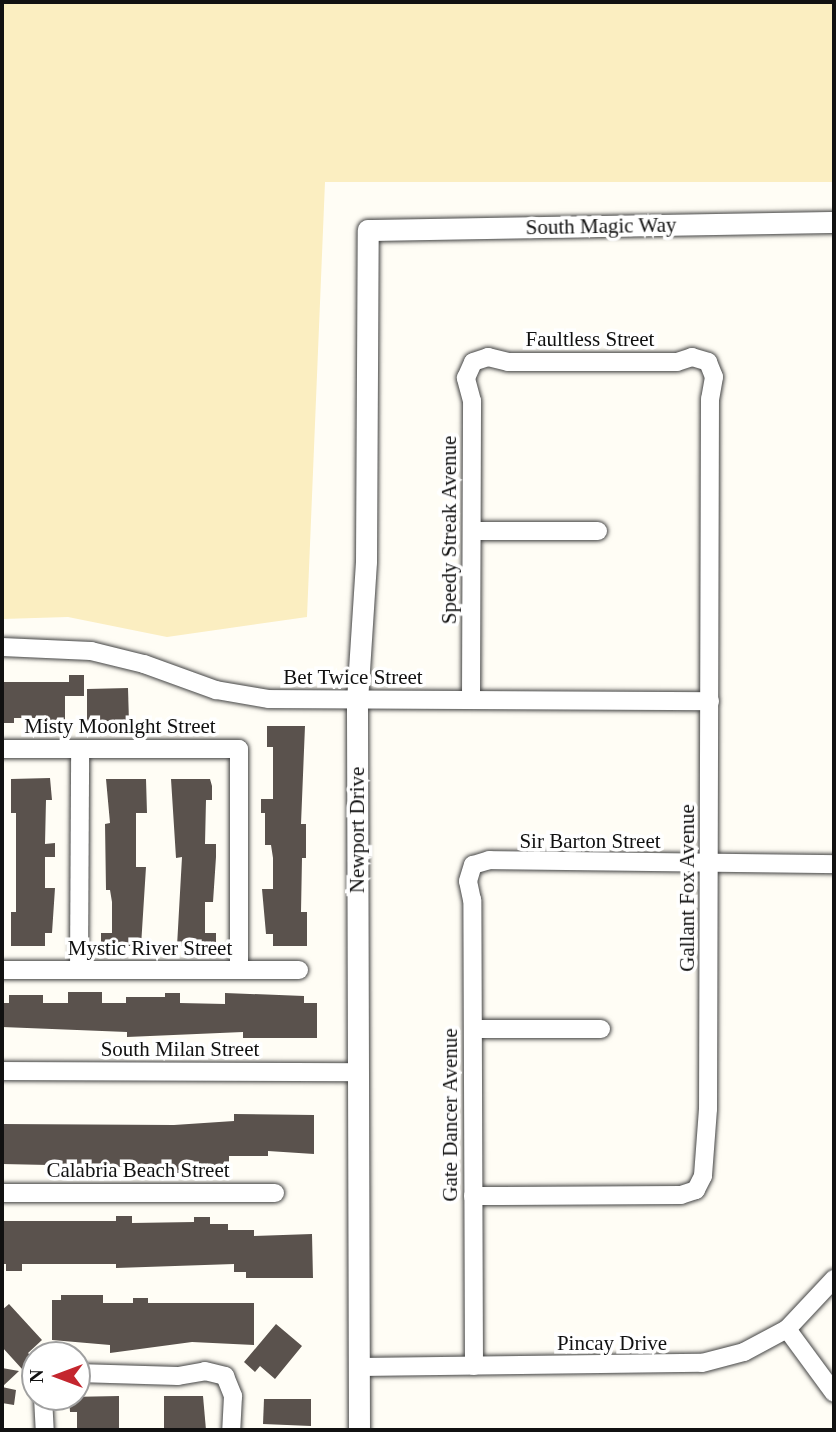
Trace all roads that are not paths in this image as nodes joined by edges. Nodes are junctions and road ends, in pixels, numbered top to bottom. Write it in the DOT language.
graph roads {
  1 [pos="834,222"];
  2 [pos="368,230"];
  3 [pos="473,362"];
  4 [pos="708,362"];
  5 [pos="472,531"];
  6 [pos="598,531"];
  7 [pos="2,647"];
  8 [pos="471,699"];
  9 [pos="357,701"];
  10 [pos="710,701"];
  11 [pos="2,749"];
  12 [pos="80,749"];
  13 [pos="834,864"];
  14 [pos="473,865"];
  15 [pos="709,865"];
  16 [pos="2,970"];
  17 [pos="79,970"];
  18 [pos="239,970"];
  19 [pos="299,970"];
  20 [pos="473,1029"];
  21 [pos="601,1030"];
  22 [pos="2,1071"];
  23 [pos="359,1072"];
  24 [pos="2,1193"];
  25 [pos="275,1193"];
  26 [pos="473,1196"];
  27 [pos="834,1279"];
  28 [pos="787,1329"];
  29 [pos="474,1366"];
  30 [pos="360,1367"];
  31 [pos="91,1373"];
  32 [pos="834,1393"];
  33 [pos="44,1411"];
  34 [pos="45,1430"];
  35 [pos="231,1430"];
  36 [pos="359,1430"];
  1 -- 2 [label="street, South Magic Way"];
  2 -- 9 [label="street, Newport Drive"];
  3 -- 4 [label="street, Faultless Street"];
  3 -- 5 [label="street, Speedy Streak Avenue"];
  4 -- 10 [label="street, Gallant Fox Avenue"];
  5 -- 6 [label="street"];
  5 -- 8 [label="street, Speedy Streak Avenue"];
  7 -- 9 [label="street, Bet Twice Street"];
  8 -- 9 [label="street, Bet Twice Street"];
  8 -- 10 [label="street, Bet Twice Street"];
  9 -- 23 [label="street, Newport Drive"];
  10 -- 15 [label="street, Gallant Fox Avenue"];
  11 -- 12 [label="street, Misty Moonlght Street"];
  12 -- 17 [label="street"];
  12 -- 18 [label="street, Misty Moonlght Street"];
  13 -- 15 [label="street, Sir Barton Street"];
  14 -- 15 [label="street, Sir Barton Street"];
  14 -- 20 [label="street, Gate Dancer Avenue"];
  15 -- 26 [label="street, Gallant Fox Avenue"];
  16 -- 17 [label="street, Mystic River Street"];
  17 -- 18 [label="street, Mystic River Street"];
  18 -- 19 [label="street, Mystic River Street"];
  20 -- 21 [label="street"];
  20 -- 26 [label="street, Gate Dancer Avenue"];
  22 -- 23 [label="street, South Milan Street"];
  23 -- 30 [label="street, Newport Drive"];
  24 -- 25 [label="street, Calabria Beach Street"];
  26 -- 29 [label="street, Gate Dancer Avenue"];
  27 -- 28 [label="street, Pincay Drive"];
  28 -- 29 [label="street, Pincay Drive"];
  28 -- 32 [label="street"];
  29 -- 30 [label="street, Pincay Drive"];
  30 -- 36 [label="street, Newport Drive"];
  31 -- 35 [label="street"];
  33 -- 34 [label="street"];
}
